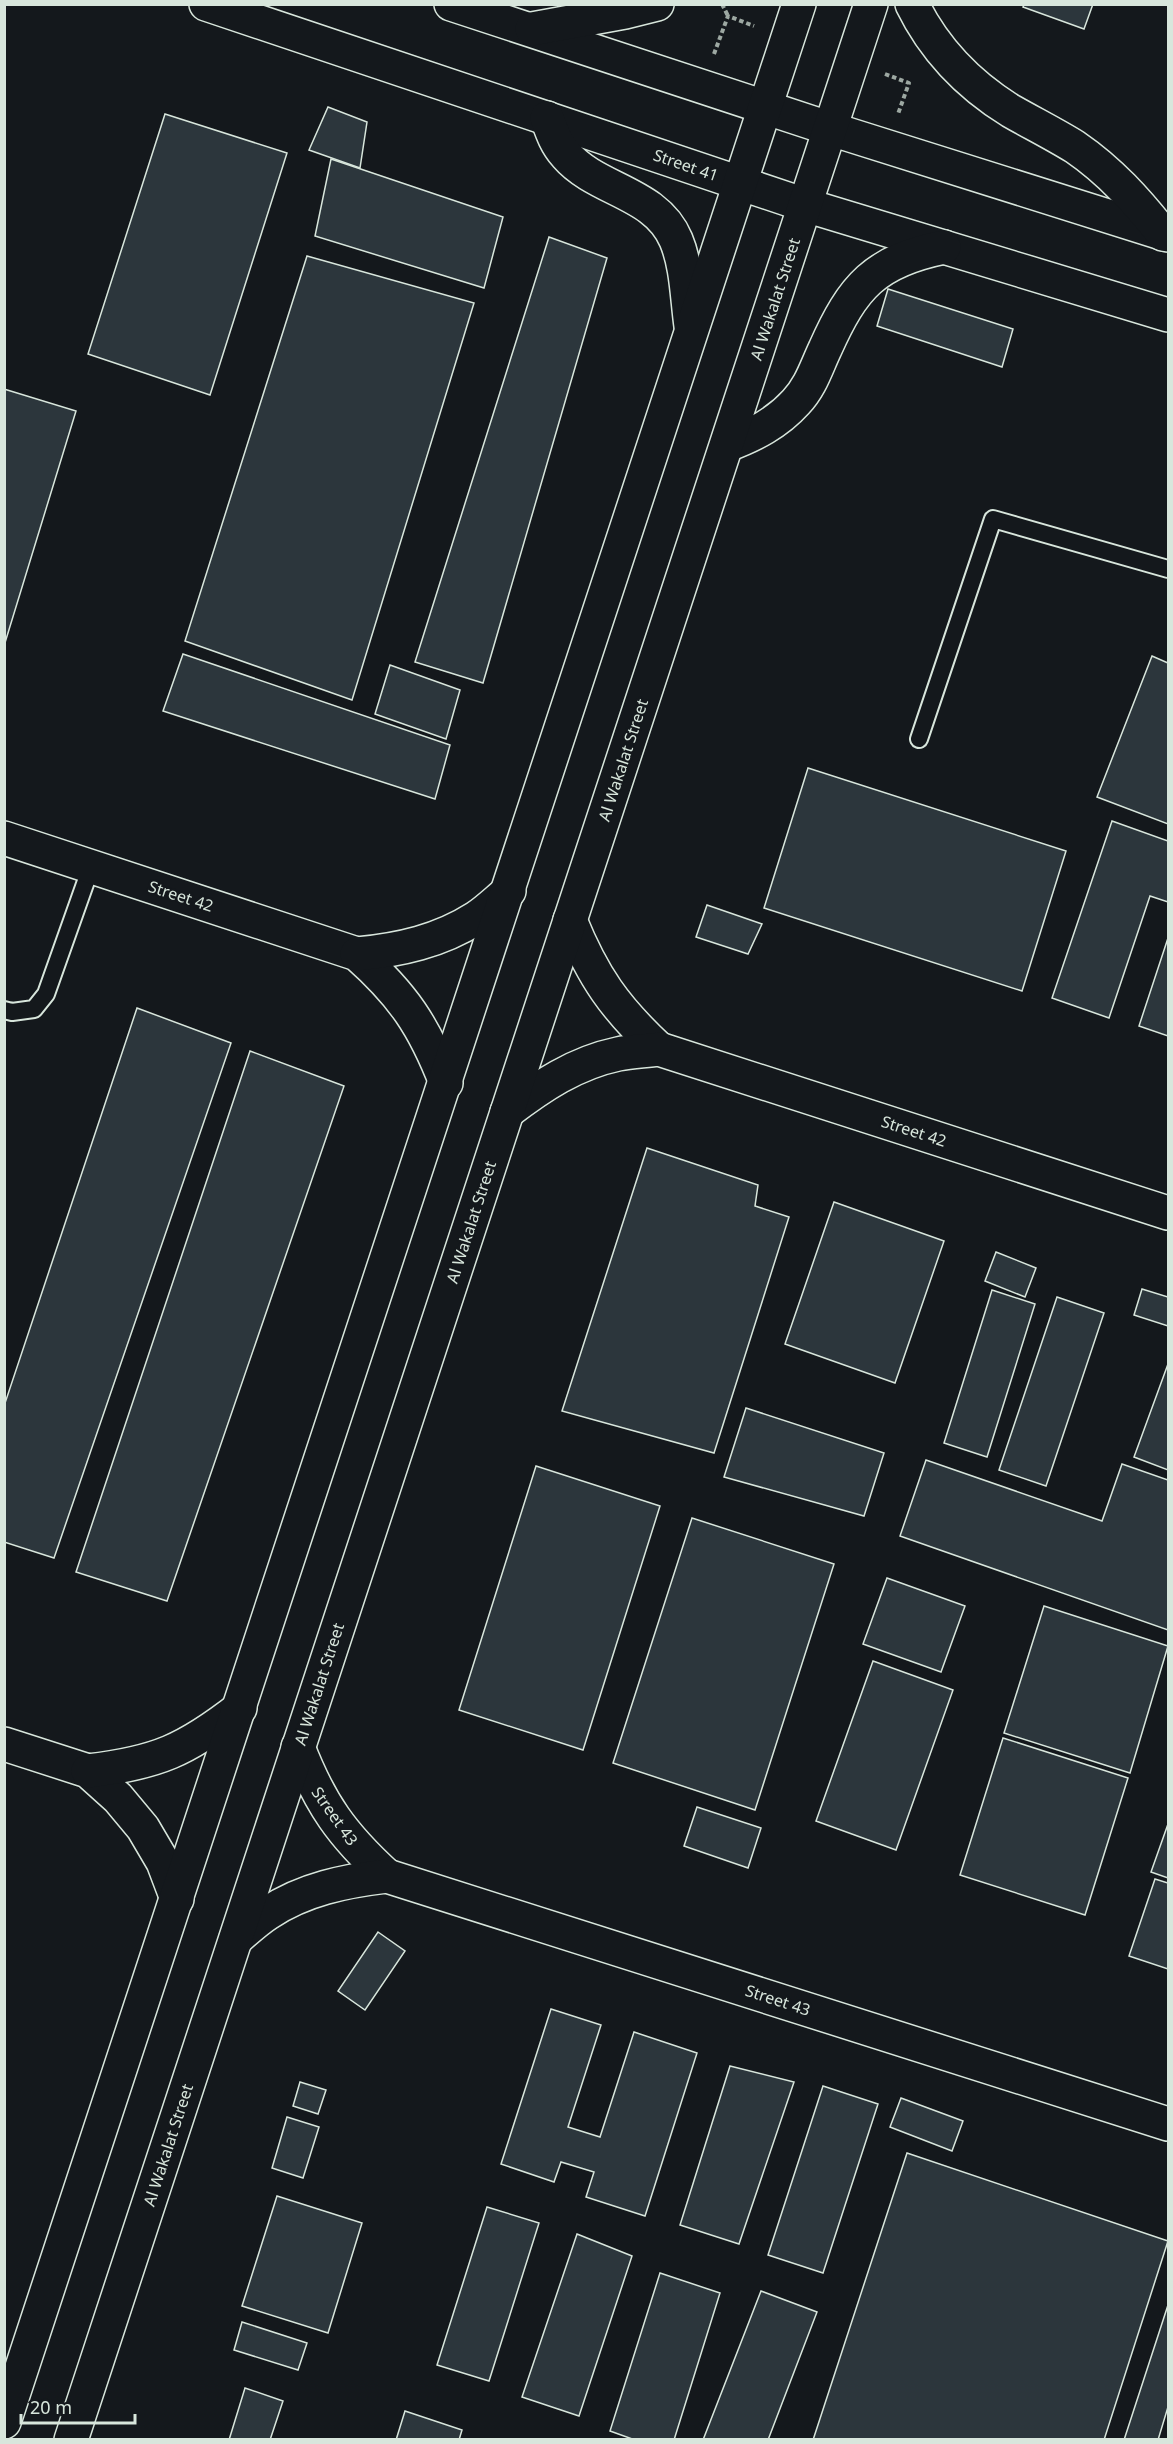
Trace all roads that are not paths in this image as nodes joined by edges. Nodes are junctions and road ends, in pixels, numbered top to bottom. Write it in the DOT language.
graph roads {
  1 [pos="206,4"];
  2 [pos="451,4"];
  3 [pos="657,4"];
  4 [pos="799,4"];
  5 [pos="872,4"];
  6 [pos="912,4"];
  7 [pos="527,29"];
  8 [pos="766,107"];
  9 [pos="547,118"];
  10 [pos="831,129"];
  11 [pos="741,183"];
  12 [pos="805,205"];
  13 [pos="1166,235"];
  14 [pos="945,247"];
  15 [pos="1168,315"];
  16 [pos="692,333"];
  17 [pos="726,445"];
  18 [pos="1168,570"];
  19 [pos="919,739"];
  20 [pos="4,838"];
  21 [pos="91,867"];
  22 [pos="509,891"];
  23 [pos="570,920"];
  24 [pos="357,954"];
  25 [pos="4,1010"];
  26 [pos="659,1049"];
  27 [pos="446,1083"];
  28 [pos="507,1112"];
  29 [pos="1168,1213"];
  30 [pos="240,1708"];
  31 [pos="4,1744"];
  32 [pos="298,1747"];
  33 [pos="88,1771"];
  34 [pos="387,1876"];
  35 [pos="177,1899"];
  36 [pos="236,1939"];
  37 [pos="1168,2124"];
  38 [pos="4,2422"];
  39 [pos="71,2439"];
  1 -- 9 [label="street, Street 41"];
  2 -- 7 [label="street"];
  3 -- 7 [label="street"];
  4 -- 8 [label="street"];
  5 -- 10 [label="street, Al Wakalat Street"];
  6 -- 13 [label="street"];
  7 -- 8 [label="street"];
  8 -- 10 [label="street"];
  8 -- 11 [label="street"];
  9 -- 11 [label="street, Street 41"];
  9 -- 16 [label="street"];
  10 -- 12 [label="street, Al Wakalat Street"];
  10 -- 13 [label="street"];
  11 -- 12 [label="street, Street 41"];
  11 -- 16 [label="street"];
  12 -- 14 [label="street, Street 41"];
  12 -- 17 [label="street, Al Wakalat Street"];
  14 -- 15 [label="street, Street 41"];
  14 -- 17 [label="street"];
  16 -- 22 [label="street"];
  17 -- 23 [label="street, Al Wakalat Street"];
  18 -- 19 [label="lane"];
  20 -- 21 [label="street, Street 42"];
  21 -- 24 [label="street, Street 42"];
  21 -- 25 [label="lane"];
  22 -- 24 [label="street, Street 42"];
  22 -- 27 [label="street"];
  23 -- 26 [label="street, Street 42"];
  23 -- 28 [label="street, Al Wakalat Street"];
  24 -- 27 [label="street, Street 42"];
  26 -- 28 [label="street, Street 42"];
  26 -- 29 [label="street, Street 42"];
  27 -- 30 [label="street"];
  28 -- 32 [label="street, Al Wakalat Street"];
  30 -- 33 [label="street"];
  30 -- 35 [label="street"];
  31 -- 33 [label="street"];
  32 -- 34 [label="street, Street 43"];
  32 -- 36 [label="street, Al Wakalat Street"];
  33 -- 35 [label="street"];
  34 -- 36 [label="street, Street 43"];
  34 -- 37 [label="street, Street 43"];
  35 -- 38 [label="street"];
  36 -- 39 [label="street, Al Wakalat Street"];
}
